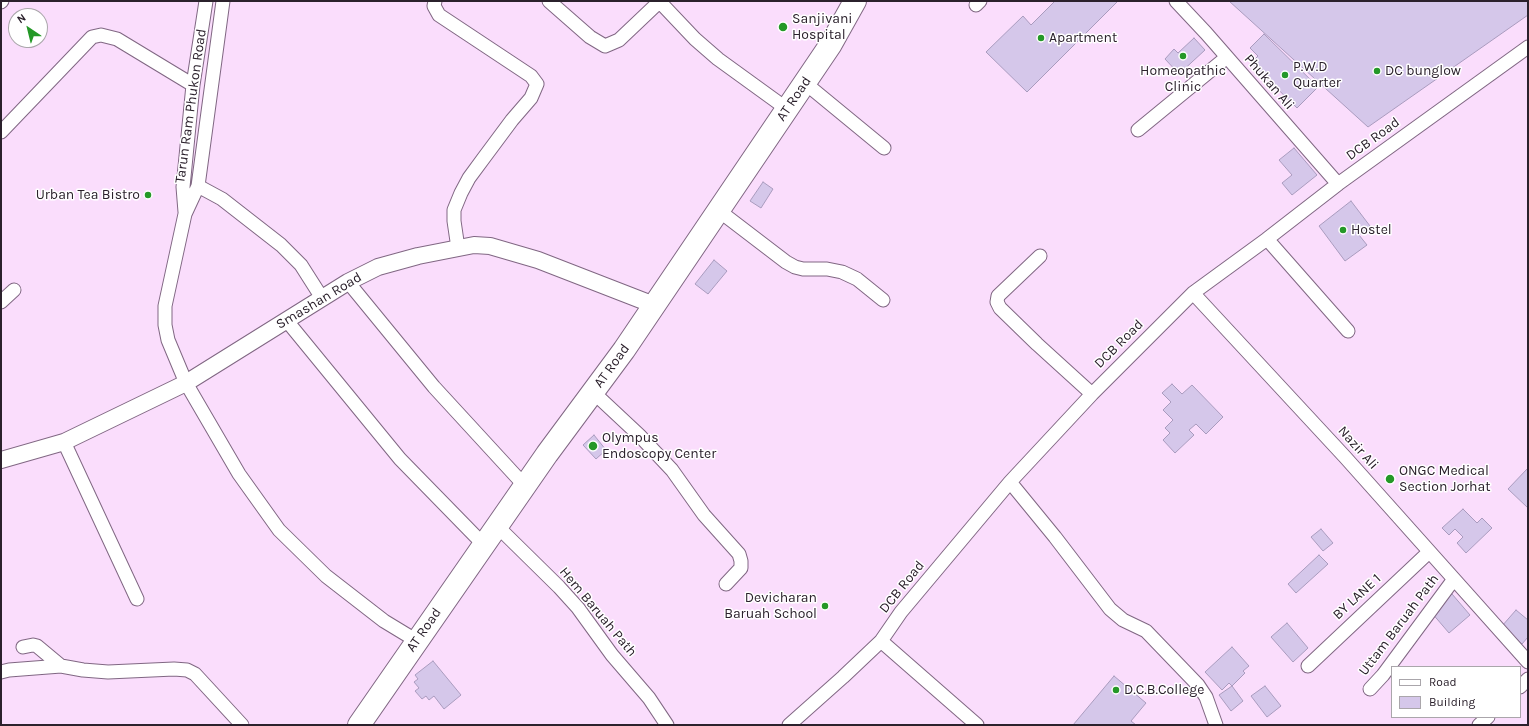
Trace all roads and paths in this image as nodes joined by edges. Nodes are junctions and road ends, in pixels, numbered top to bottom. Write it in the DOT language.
graph roads {
  1 [pos="206,1"];
  2 [pos="223,1"];
  3 [pos="435,1"];
  4 [pos="549,1"];
  5 [pos="659,1"];
  6 [pos="855,1"];
  7 [pos="1176,1"];
  8 [pos="1528,47"];
  9 [pos="1227,57"];
  10 [pos="805,83"];
  11 [pos="193,85"];
  12 [pos="787,110"];
  13 [pos="1138,130"];
  14 [pos="1,132"];
  15 [pos="884,148"];
  16 [pos="1338,184"];
  17 [pos="198,186"];
  18 [pos="718,210"];
  19 [pos="186,214"];
  20 [pos="1267,239"];
  21 [pos="458,248"];
  22 [pos="1040,256"];
  23 [pos="348,282"];
  24 [pos="14,290"];
  25 [pos="1193,293"];
  26 [pos="322,298"];
  27 [pos="883,300"];
  28 [pos="1,302"];
  29 [pos="654,305"];
  30 [pos="287,321"];
  31 [pos="1348,332"];
  32 [pos="186,383"];
  33 [pos="593,392"];
  34 [pos="1092,394"];
  35 [pos="64,442"];
  36 [pos="1,460"];
  37 [pos="1010,482"];
  38 [pos="525,486"];
  39 [pos="497,526"];
  40 [pos="484,545"];
  41 [pos="1429,552"];
  42 [pos="1454,579"];
  43 [pos="726,584"];
  44 [pos="138,599"];
  45 [pos="880,640"];
  46 [pos="416,641"];
  47 [pos="23,647"];
  48 [pos="1528,662"];
  49 [pos="61,666"];
  50 [pos="1308,666"];
  51 [pos="1,672"];
  52 [pos="1370,689"];
  53 [pos="1487,718"];
  54 [pos="242,725"];
  55 [pos="359,725"];
  56 [pos="666,725"];
  57 [pos="789,725"];
  58 [pos="977,725"];
  59 [pos="1216,725"];
  60 [pos="1479,725"];
  1 -- 11 [label="street, Tarun Ram Phukon Road"];
  2 -- 17 [label="street, Tarun Ram Phukon Road"];
  3 -- 21 [label="street"];
  4 -- 5 [label="street"];
  5 -- 12 [label="street"];
  6 -- 10 [label="highway, AT Road"];
  7 -- 9 [label="street, Phukan Ali"];
  8 -- 16 [label="street, DCB Road"];
  9 -- 13 [label="street"];
  9 -- 16 [label="street, Phukan Ali"];
  10 -- 12 [label="highway, AT Road"];
  10 -- 15 [label="street"];
  11 -- 14 [label="street"];
  11 -- 19 [label="street, Tarun Ram Phukon Road"];
  12 -- 18 [label="highway, AT Road"];
  16 -- 20 [label="street, DCB Road"];
  17 -- 19 [label="street, Tarun Ram Phukon Road"];
  17 -- 26 [label="street"];
  18 -- 27 [label="street"];
  18 -- 29 [label="highway, AT Road"];
  19 -- 32 [label="street, Tarun Ram Phukon Road"];
  20 -- 25 [label="street, DCB Road"];
  20 -- 31 [label="street"];
  21 -- 23 [label="street, Smashan Road"];
  21 -- 29 [label="street, Smashan Road"];
  22 -- 34 [label="street"];
  23 -- 26 [label="street, Smashan Road"];
  23 -- 38 [label="street"];
  24 -- 28 [label="street"];
  25 -- 34 [label="street, DCB Road"];
  25 -- 41 [label="street, Nazir Ali"];
  26 -- 30 [label="street, Smashan Road"];
  29 -- 33 [label="highway, AT Road"];
  30 -- 32 [label="street, Smashan Road"];
  30 -- 40 [label="street"];
  32 -- 35 [label="street, Smashan Road"];
  32 -- 46 [label="street, Tarun Ram Phukon Road"];
  33 -- 38 [label="highway, AT Road"];
  33 -- 43 [label="street"];
  34 -- 37 [label="street, DCB Road"];
  35 -- 36 [label="street, Smashan Road"];
  35 -- 44 [label="street"];
  37 -- 45 [label="street, DCB Road"];
  37 -- 59 [label="street"];
  38 -- 39 [label="highway, AT Road"];
  39 -- 40 [label="highway, AT Road"];
  39 -- 56 [label="street, Hem Baruah Path"];
  40 -- 46 [label="highway, AT Road"];
  41 -- 42 [label="street, Nazir Ali"];
  41 -- 50 [label="street, BY LANE 1"];
  42 -- 48 [label="street, Nazir Ali"];
  42 -- 52 [label="street, Uttam Baruah Path"];
  45 -- 57 [label="street, DCB Road"];
  45 -- 58 [label="street"];
  46 -- 55 [label="highway, AT Road"];
  47 -- 49 [label="street"];
  49 -- 51 [label="street"];
  49 -- 54 [label="street"];
  53 -- 60 [label="street"];
}
